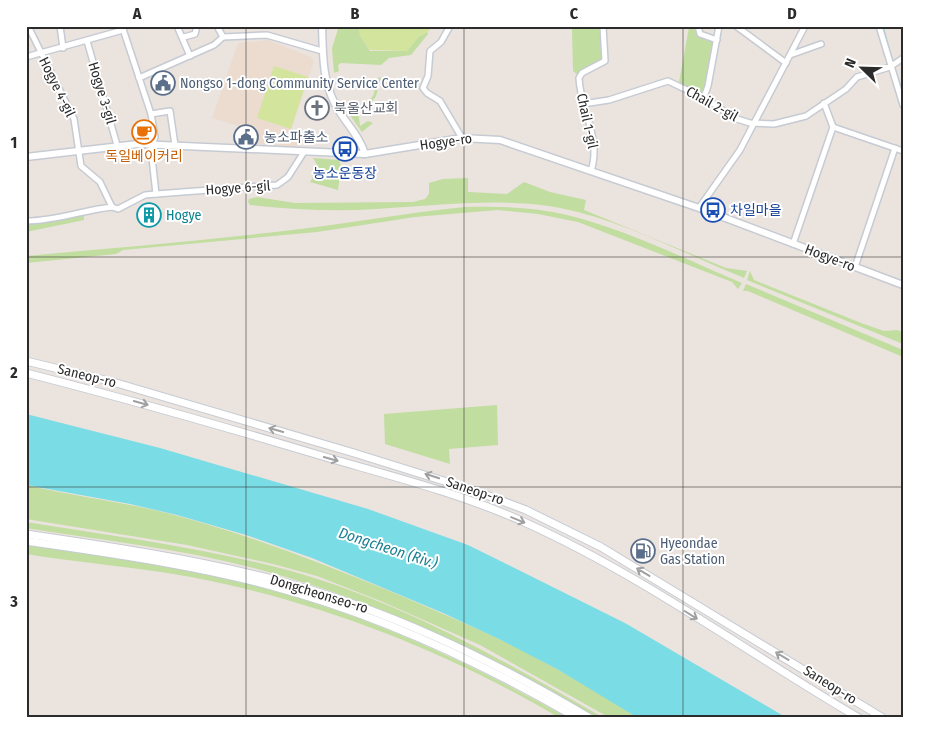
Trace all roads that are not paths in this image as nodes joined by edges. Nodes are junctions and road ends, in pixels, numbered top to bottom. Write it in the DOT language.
graph roads {
  1 [pos="28,26"];
  2 [pos="60,26"];
  3 [pos="177,26"];
  4 [pos="198,26"];
  5 [pos="217,26"];
  6 [pos="322,26"];
  7 [pos="450,26"];
  8 [pos="604,26"];
  9 [pos="698,26"];
  10 [pos="720,26"];
  11 [pos="736,26"];
  12 [pos="805,26"];
  13 [pos="879,26"];
  14 [pos="123,28"];
  15 [pos="184,37"];
  16 [pos="223,37"];
  17 [pos="717,40"];
  18 [pos="87,41"];
  19 [pos="822,44"];
  20 [pos="63,48"];
  21 [pos="322,51"];
  22 [pos="41,54"];
  23 [pos="190,56"];
  24 [pos="790,56"];
  25 [pos="26,57"];
  26 [pos="903,58"];
  27 [pos="786,63"];
  28 [pos="893,66"];
  29 [pos="139,78"];
  30 [pos="704,98"];
  31 [pos="824,103"];
  32 [pos="583,104"];
  33 [pos="903,105"];
  34 [pos="151,114"];
  35 [pos="754,123"];
  36 [pos="833,127"];
  37 [pos="462,138"];
  38 [pos="117,145"];
  39 [pos="152,145"];
  40 [pos="175,145"];
  41 [pos="895,148"];
  42 [pos="79,150"];
  43 [pos="903,151"];
  44 [pos="304,152"];
  45 [pos="365,154"];
  46 [pos="26,156"];
  47 [pos="591,171"];
  48 [pos="156,194"];
  49 [pos="112,207"];
  50 [pos="699,208"];
  51 [pos="26,221"];
  52 [pos="793,244"];
  53 [pos="855,267"];
  54 [pos="903,285"];
  55 [pos="26,361"];
  56 [pos="26,373"];
  57 [pos="26,534"];
  58 [pos="26,541"];
  59 [pos="577,718"];
  60 [pos="590,718"];
  61 [pos="859,718"];
  62 [pos="883,718"];
  1 -- 22 [label="street, Hogye 4-gil"];
  2 -- 20 [label="street"];
  3 -- 15 [label="street"];
  4 -- 15 [label="street"];
  5 -- 16 [label="street"];
  6 -- 21 [label="street"];
  7 -- 37 [label="street"];
  8 -- 32 [label="street, Chail 1-gil"];
  9 -- 17 [label="street"];
  10 -- 17 [label="street"];
  11 -- 27 [label="street"];
  12 -- 24 [label="street, Chail 2-gil"];
  13 -- 28 [label="street"];
  14 -- 18 [label="street"];
  14 -- 29 [label="street"];
  15 -- 23 [label="street"];
  16 -- 21 [label="street"];
  16 -- 23 [label="street"];
  17 -- 30 [label="street"];
  18 -- 20 [label="street"];
  18 -- 38 [label="street, Hogye 3-gil"];
  19 -- 24 [label="street"];
  20 -- 22 [label="street"];
  21 -- 45 [label="street"];
  22 -- 25 [label="street"];
  22 -- 42 [label="street, Hogye 4-gil"];
  23 -- 29 [label="street"];
  24 -- 27 [label="street, Chail 2-gil"];
  26 -- 28 [label="street"];
  27 -- 35 [label="street, Chail 2-gil"];
  28 -- 31 [label="street, Chail 2-gil"];
  28 -- 33 [label="street"];
  29 -- 34 [label="street"];
  30 -- 32 [label="street, Chail 2-gil"];
  30 -- 35 [label="street, Chail 2-gil"];
  31 -- 35 [label="street, Chail 2-gil"];
  31 -- 36 [label="street"];
  32 -- 47 [label="street, Chail 1-gil"];
  34 -- 39 [label="street"];
  34 -- 40 [label="street"];
  35 -- 50 [label="street, Chail 2-gil"];
  36 -- 41 [label="street"];
  36 -- 52 [label="street"];
  37 -- 45 [label="street, Hogye-ro"];
  37 -- 47 [label="street, Hogye-ro"];
  38 -- 39 [label="street, Hogye-ro"];
  38 -- 42 [label="street, Hogye-ro"];
  39 -- 40 [label="street, Hogye-ro"];
  39 -- 48 [label="street"];
  40 -- 44 [label="street, Hogye-ro"];
  41 -- 43 [label="street"];
  41 -- 53 [label="street"];
  42 -- 46 [label="street, Hogye-ro"];
  42 -- 49 [label="street"];
  44 -- 45 [label="street, Hogye-ro"];
  44 -- 48 [label="street, Hogye 6-gil"];
  47 -- 50 [label="street, Hogye-ro"];
  48 -- 49 [label="street, Hogye 6-gil"];
  49 -- 51 [label="street, Hogye 6-gil"];
  50 -- 52 [label="street, Hogye-ro"];
  52 -- 53 [label="street, Hogye-ro"];
  53 -- 54 [label="street, Hogye-ro"];
  62 -- 55 [label="main road, Saneop-ro, one-way"];
  56 -- 61 [label="main road, Saneop-ro, one-way"];
  57 -- 60 [label="main road, Dongcheonseo-ro"];
  58 -- 59 [label="main road, Dongcheonseo-ro"];
}
